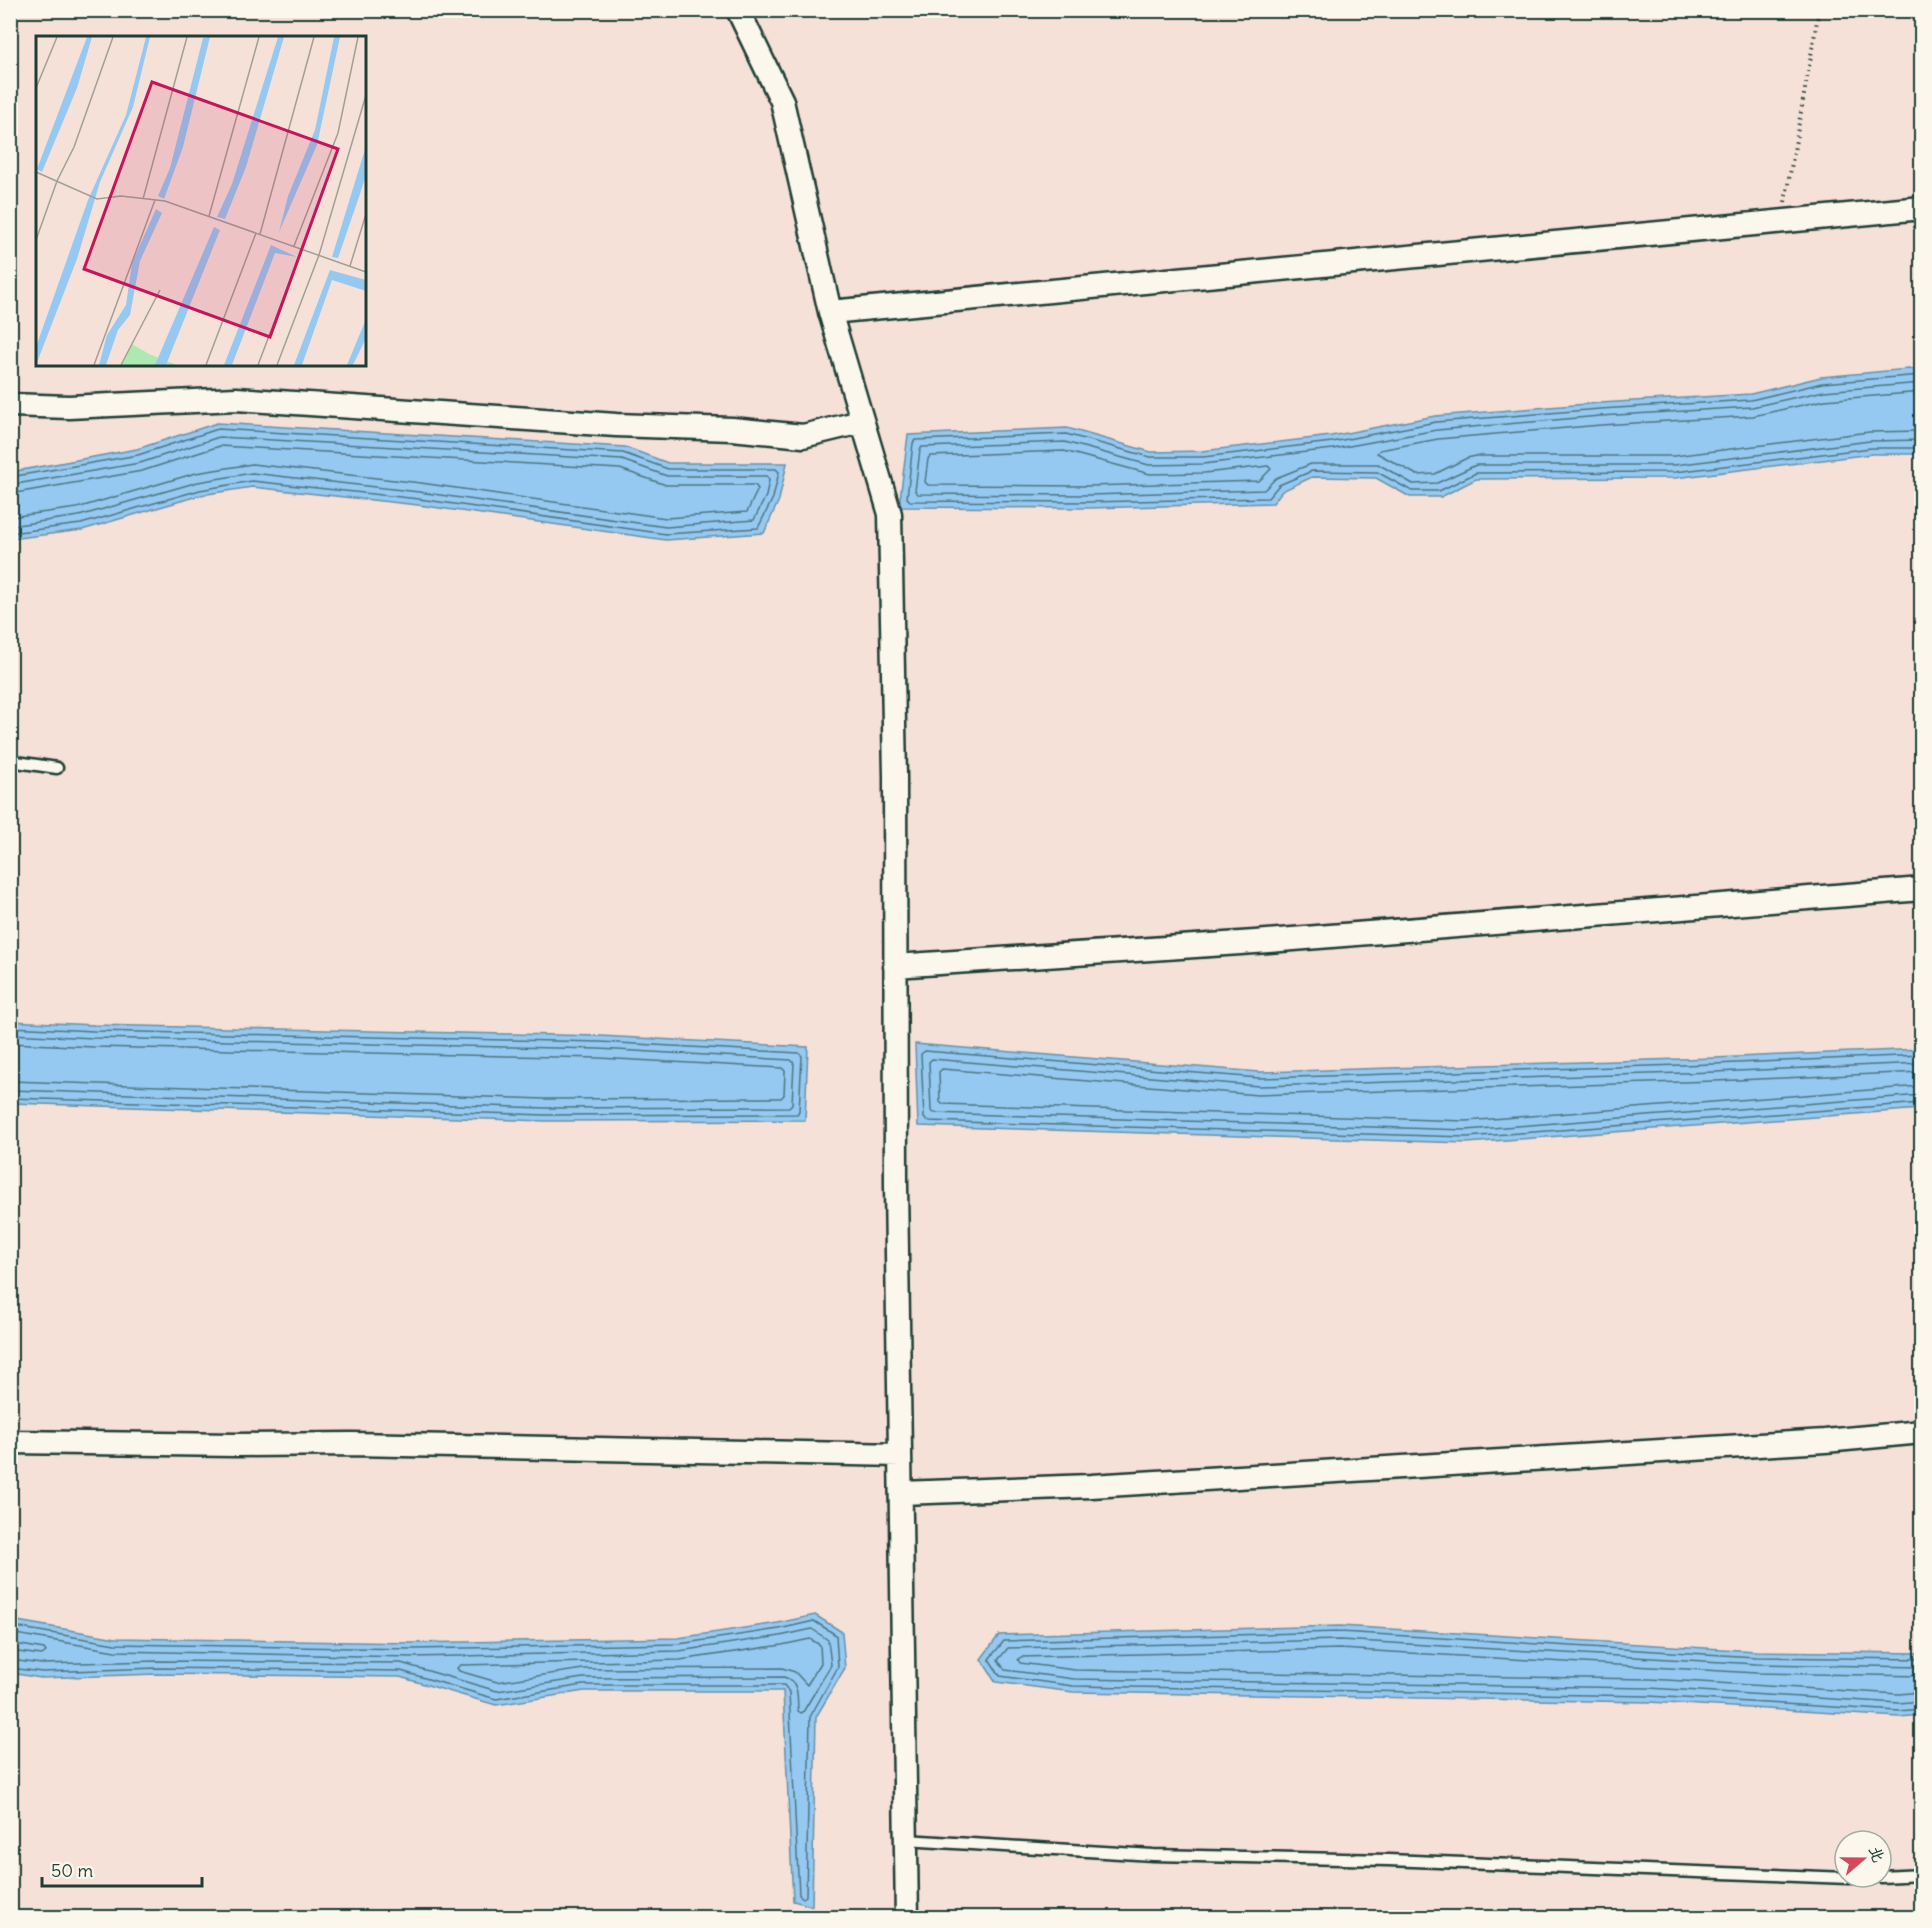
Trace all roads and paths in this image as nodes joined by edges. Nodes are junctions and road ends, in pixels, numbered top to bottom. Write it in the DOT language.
graph roads {
  1 [pos="738,10"];
  2 [pos="1819,10"];
  3 [pos="1922,208"];
  4 [pos="1782,221"];
  5 [pos="830,312"];
  6 [pos="10,405"];
  7 [pos="861,422"];
  8 [pos="10,760"];
  9 [pos="57,768"];
  10 [pos="1922,889"];
  11 [pos="895,966"];
  12 [pos="1922,1432"];
  13 [pos="10,1442"];
  14 [pos="900,1455"];
  15 [pos="901,1493"];
  16 [pos="906,1840"];
  17 [pos="1922,1875"];
  18 [pos="1893,1876"];
  19 [pos="1833,1877"];
  20 [pos="907,1917"];
  1 -- 5 [label="street"];
  2 -- 4 [label="path"];
  3 -- 4 [label="street"];
  4 -- 5 [label="street"];
  5 -- 7 [label="street"];
  6 -- 7 [label="street"];
  7 -- 11 [label="street"];
  8 -- 9 [label="lane"];
  10 -- 11 [label="street"];
  11 -- 14 [label="street"];
  12 -- 15 [label="street"];
  13 -- 14 [label="street"];
  14 -- 15 [label="street"];
  15 -- 16 [label="street"];
  16 -- 19 [label="lane"];
  16 -- 20 [label="street"];
  17 -- 18 [label="lane"];
}
